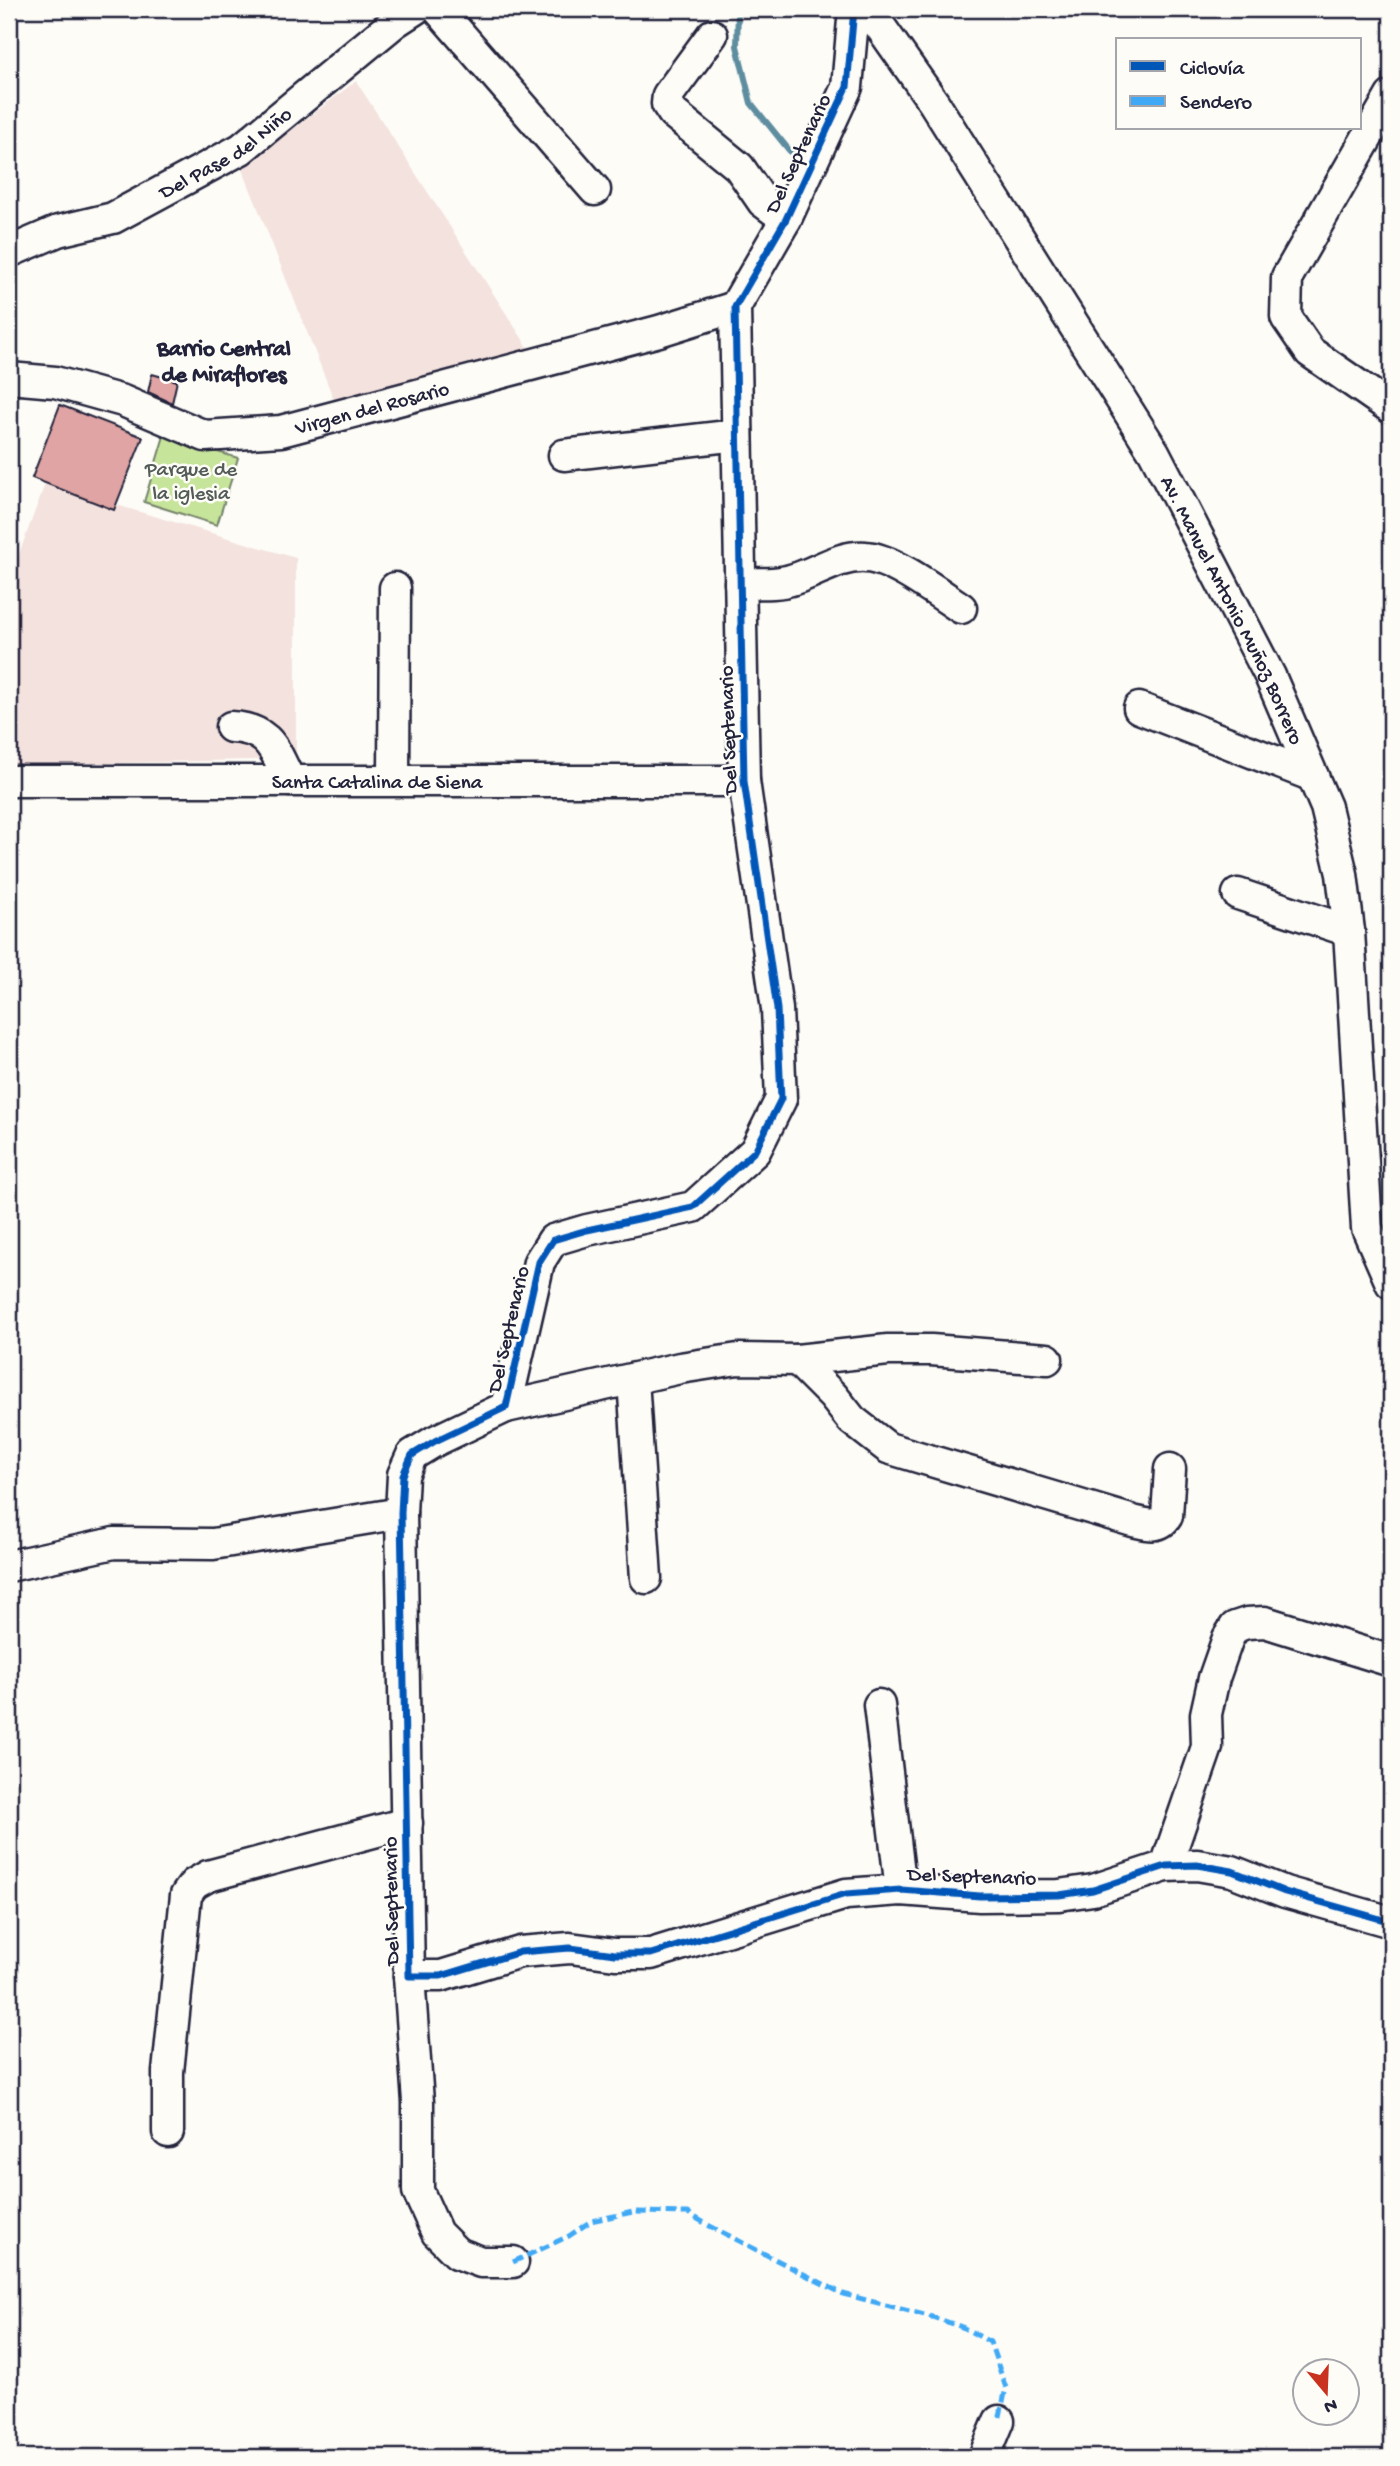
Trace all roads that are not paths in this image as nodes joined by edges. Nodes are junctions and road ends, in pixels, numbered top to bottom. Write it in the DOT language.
graph roads {
  1 [pos="415,9"];
  2 [pos="438,9"];
  3 [pos="854,9"];
  4 [pos="868,9"];
  5 [pos="712,35"];
  6 [pos="1391,96"];
  7 [pos="595,190"];
  8 [pos="786,219"];
  9 [pos="9,251"];
  10 [pos="735,307"];
  11 [pos="9,378"];
  12 [pos="1391,408"];
  13 [pos="737,435"];
  14 [pos="564,455"];
  15 [pos="740,583"];
  16 [pos="395,588"];
  17 [pos="961,608"];
  18 [pos="1139,708"];
  19 [pos="231,727"];
  20 [pos="1313,776"];
  21 [pos="290,780"];
  22 [pos="394,780"];
  23 [pos="9,781"];
  24 [pos="744,781"];
  25 [pos="1238,894"];
  26 [pos="1349,931"];
  27 [pos="1391,1283"];
  28 [pos="1047,1359"];
  29 [pos="797,1360"];
  30 [pos="633,1379"];
  31 [pos="506,1408"];
  32 [pos="1170,1469"];
  33 [pos="401,1513"];
  34 [pos="9,1566"];
  35 [pos="646,1578"];
  36 [pos="1391,1661"];
  37 [pos="879,1705"];
  38 [pos="407,1823"];
  39 [pos="1166,1866"];
  40 [pos="901,1890"];
  41 [pos="1391,1922"];
  42 [pos="409,1976"];
  43 [pos="168,2132"];
  44 [pos="513,2262"];
  45 [pos="999,2421"];
  46 [pos="984,2457"];
  1 -- 9 [label="street, Del Pase del Niño"];
  2 -- 7 [label="street"];
  3 -- 8 [label="street, Del Septenario"];
  4 -- 20 [label="street, Av. Manuel Antonio Muñoz Borrero"];
  5 -- 8 [label="street"];
  6 -- 12 [label="street"];
  8 -- 10 [label="street, Del Septenario"];
  10 -- 11 [label="street, Virgen del Rosario"];
  10 -- 13 [label="street, Del Septenario"];
  13 -- 14 [label="street"];
  13 -- 15 [label="street, Del Septenario"];
  15 -- 17 [label="street"];
  15 -- 24 [label="street, Del Septenario"];
  16 -- 22 [label="street"];
  18 -- 20 [label="street"];
  19 -- 21 [label="street"];
  20 -- 26 [label="street, Av. Manuel Antonio Muñoz Borrero"];
  21 -- 22 [label="street, Santa Catalina de Siena"];
  21 -- 23 [label="street, Santa Catalina de Siena"];
  22 -- 24 [label="street, Santa Catalina de Siena"];
  24 -- 31 [label="street, Del Septenario"];
  25 -- 26 [label="street"];
  26 -- 27 [label="street, Av. Manuel Antonio Muñoz Borrero"];
  28 -- 29 [label="street"];
  29 -- 30 [label="street"];
  29 -- 32 [label="street"];
  30 -- 31 [label="street"];
  30 -- 35 [label="street"];
  31 -- 33 [label="street, Del Septenario"];
  33 -- 34 [label="street"];
  33 -- 38 [label="street, Del Septenario"];
  36 -- 39 [label="street"];
  37 -- 40 [label="street"];
  38 -- 42 [label="street, Del Septenario"];
  38 -- 43 [label="street"];
  39 -- 40 [label="street, Del Septenario"];
  39 -- 41 [label="street, Del Septenario"];
  40 -- 42 [label="street, Del Septenario"];
  42 -- 44 [label="street"];
  45 -- 46 [label="street"];
}
